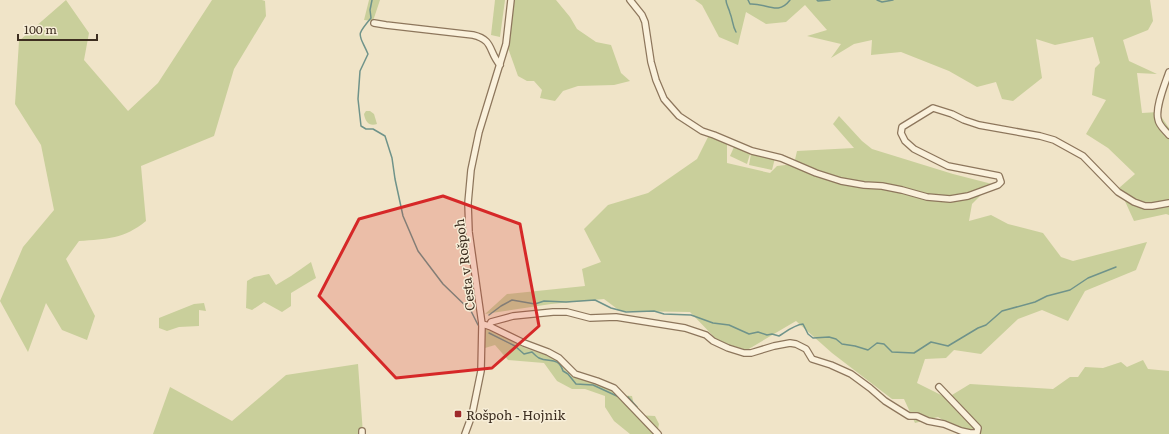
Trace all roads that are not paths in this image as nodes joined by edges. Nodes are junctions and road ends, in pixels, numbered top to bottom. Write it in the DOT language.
graph roads {
  1 [pos="511,0"];
  2 [pos="630,0"];
  3 [pos="374,23"];
  4 [pos="500,65"];
  5 [pos="1169,72"];
  6 [pos="1169,135"];
  7 [pos="1169,203"];
  8 [pos="482,324"];
  9 [pos="489,326"];
  10 [pos="939,387"];
  11 [pos="465,434"];
  12 [pos="658,434"];
  1 -- 4 [label="street, Cesta v Rošpoh"];
  2 -- 7 [label="street"];
  3 -- 4 [label="street"];
  4 -- 8 [label="street, Cesta v Rošpoh"];
  5 -- 6 [label="street"];
  8 -- 9 [label="street"];
  8 -- 11 [label="street, Cesta v Rošpoh"];
  9 -- 10 [label="street"];
  9 -- 12 [label="street"];
}
